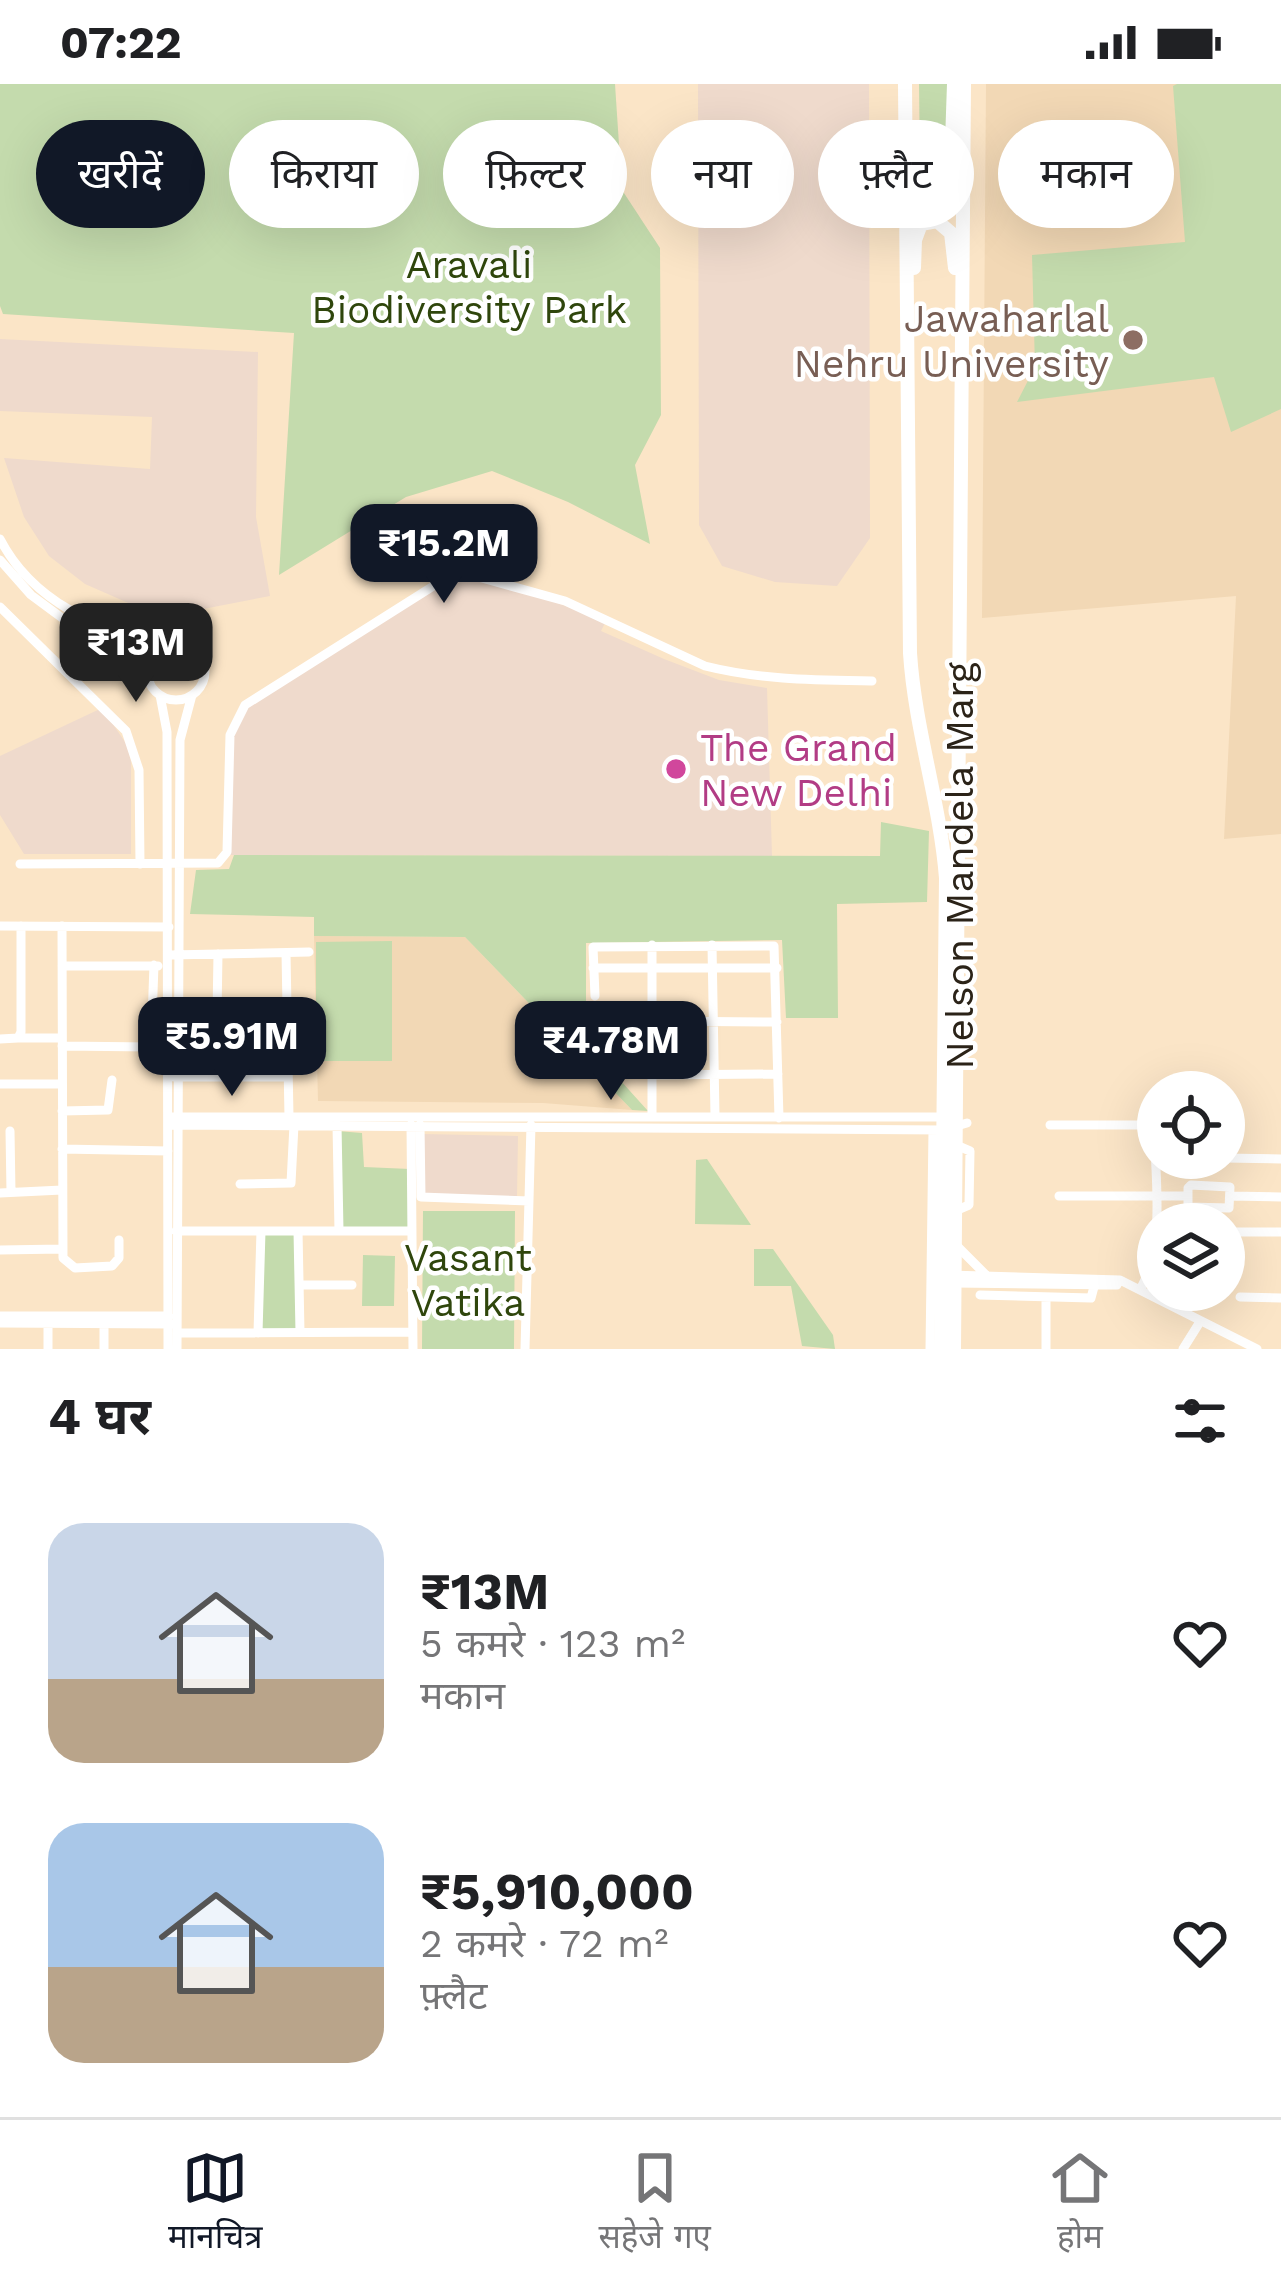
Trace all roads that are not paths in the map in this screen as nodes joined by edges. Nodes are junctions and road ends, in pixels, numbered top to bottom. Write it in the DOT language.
graph roads {
  1 [pos="905,84"];
  2 [pos="954,84"];
  3 [pos="964,84"];
  4 [pos="905,111"];
  5 [pos="961,383"];
  6 [pos="911,393"];
  7 [pos="0,538"];
  8 [pos="0,560"];
  9 [pos="0,607"];
  10 [pos="161,646"];
  11 [pos="872,681"];
  12 [pos="150,683"];
  13 [pos="160,695"];
  14 [pos="192,695"];
  15 [pos="20,864"];
  16 [pos="140,864"];
  17 [pos="172,864"];
  18 [pos="0,926"];
  19 [pos="21,926"];
  20 [pos="62,926"];
  21 [pos="172,927"];
  22 [pos="652,945"];
  23 [pos="712,945"];
  24 [pos="286,952"];
  25 [pos="309,952"];
  26 [pos="218,953"];
  27 [pos="171,959"];
  28 [pos="154,965"];
  29 [pos="62,966"];
  30 [pos="652,967"];
  31 [pos="593,968"];
  32 [pos="712,968"];
  33 [pos="777,968"];
  34 [pos="595,996"];
  35 [pos="652,1022"];
  36 [pos="713,1022"];
  37 [pos="777,1022"];
  38 [pos="18,1038"];
  39 [pos="0,1039"];
  40 [pos="62,1042"];
  41 [pos="778,1074"];
  42 [pos="652,1075"];
  43 [pos="715,1075"];
  44 [pos="172,1077"];
  45 [pos="216,1077"];
  46 [pos="288,1077"];
  47 [pos="112,1080"];
  48 [pos="0,1084"];
  49 [pos="62,1084"];
  50 [pos="62,1111"];
  51 [pos="652,1116"];
  52 [pos="715,1116"];
  53 [pos="172,1121"];
  54 [pos="291,1121"];
  55 [pos="690,1121"];
  56 [pos="778,1121"];
  57 [pos="531,1124"];
  58 [pos="337,1125"];
  59 [pos="415,1125"];
  60 [pos="1050,1125"];
  61 [pos="1137,1125"];
  62 [pos="948,1128"];
  63 [pos="10,1131"];
  64 [pos="62,1149"];
  65 [pos="168,1151"];
  66 [pos="1245,1158"];
  67 [pos="1281,1159"];
  68 [pos="1155,1179"];
  69 [pos="240,1184"];
  70 [pos="62,1190"];
  71 [pos="5,1193"];
  72 [pos="1059,1196"];
  73 [pos="1155,1196"];
  74 [pos="1186,1196"];
  75 [pos="1231,1196"];
  76 [pos="1281,1197"];
  77 [pos="529,1201"];
  78 [pos="1155,1203"];
  79 [pos="943,1209"];
  80 [pos="176,1231"];
  81 [pos="261,1231"];
  82 [pos="298,1231"];
  83 [pos="339,1231"];
  84 [pos="410,1231"];
  85 [pos="1245,1232"];
  86 [pos="1281,1232"];
  87 [pos="118,1240"];
  88 [pos="955,1244"];
  89 [pos="62,1249"];
  90 [pos="0,1250"];
  91 [pos="987,1276"];
  92 [pos="949,1277"];
  93 [pos="1010,1283"];
  94 [pos="1095,1283"];
  95 [pos="299,1285"];
  96 [pos="352,1285"];
  97 [pos="1137,1289"];
  98 [pos="1137,1289"];
  99 [pos="980,1295"];
  100 [pos="1010,1296"];
  101 [pos="1046,1297"];
  102 [pos="1245,1297"];
  103 [pos="1281,1298"];
  104 [pos="1175,1311"];
  105 [pos="1182,1311"];
  106 [pos="0,1320"];
  107 [pos="173,1322"];
  108 [pos="48,1324"];
  109 [pos="104,1324"];
  110 [pos="1198,1325"];
  111 [pos="296,1332"];
  112 [pos="338,1332"];
  113 [pos="412,1332"];
  114 [pos="258,1333"];
  115 [pos="48,1349"];
  116 [pos="104,1349"];
  117 [pos="172,1349"];
  118 [pos="293,1349"];
  119 [pos="338,1349"];
  120 [pos="412,1349"];
  121 [pos="526,1349"];
  122 [pos="929,1349"];
  123 [pos="941,1349"];
  124 [pos="954,1349"];
  125 [pos="1046,1349"];
  126 [pos="1183,1349"];
  127 [pos="1246,1349"];
  128 [pos="1257,1349"];
  1 -- 4 [label="main road, Nelson Mandela Marg"];
  2 -- 4 [label="main road"];
  3 -- 5 [label="main road, Nelson Mandela Marg"];
  4 -- 6 [label="main road, Nelson Mandela Marg"];
  5 -- 6 [label="main road, Nelson Mandela Marg"];
  5 -- 62 [label="main road, Nelson Mandela Marg"];
  6 -- 62 [label="main road, Nelson Mandela Marg"];
  7 -- 10 [label="street"];
  8 -- 12 [label="street"];
  9 -- 16 [label="street"];
  10 -- 12 [label="street"];
  10 -- 14 [label="street"];
  11 -- 17 [label="street"];
  12 -- 13 [label="street"];
  13 -- 14 [label="street"];
  13 -- 17 [label="street"];
  14 -- 17 [label="street"];
  15 -- 16 [label="street"];
  16 -- 17 [label="street"];
  17 -- 21 [label="street"];
  18 -- 19 [label="street"];
  19 -- 20 [label="street"];
  19 -- 38 [label="street"];
  20 -- 21 [label="street"];
  20 -- 29 [label="street"];
  21 -- 27 [label="street"];
  22 -- 23 [label="street"];
  22 -- 30 [label="street"];
  22 -- 31 [label="street"];
  23 -- 32 [label="street"];
  23 -- 33 [label="street"];
  24 -- 25 [label="street"];
  24 -- 26 [label="street"];
  24 -- 46 [label="street"];
  26 -- 27 [label="street"];
  26 -- 45 [label="street"];
  27 -- 28 [label="street"];
  27 -- 44 [label="street"];
  28 -- 29 [label="street"];
  28 -- 40 [label="street"];
  29 -- 40 [label="street"];
  30 -- 31 [label="street"];
  30 -- 32 [label="street"];
  30 -- 35 [label="street"];
  31 -- 34 [label="street"];
  32 -- 33 [label="street"];
  32 -- 36 [label="street"];
  33 -- 37 [label="street"];
  35 -- 36 [label="street"];
  35 -- 42 [label="street"];
  36 -- 37 [label="street"];
  36 -- 43 [label="street"];
  37 -- 41 [label="street"];
  38 -- 39 [label="street"];
  38 -- 40 [label="street"];
  40 -- 49 [label="street"];
  41 -- 43 [label="street"];
  41 -- 56 [label="street"];
  42 -- 43 [label="street"];
  42 -- 51 [label="street"];
  43 -- 52 [label="street"];
  44 -- 45 [label="street"];
  44 -- 53 [label="street"];
  45 -- 46 [label="street"];
  46 -- 54 [label="street"];
  47 -- 50 [label="street"];
  48 -- 49 [label="street"];
  49 -- 50 [label="street"];
  50 -- 64 [label="street"];
  51 -- 54 [label="street"];
  51 -- 55 [label="street"];
  52 -- 55 [label="street"];
  52 -- 56 [label="street"];
  53 -- 54 [label="street"];
  53 -- 65 [label="street"];
  53 -- 80 [label="street"];
  54 -- 58 [label="street"];
  54 -- 69 [label="street"];
  55 -- 56 [label="street"];
  55 -- 57 [label="street"];
  56 -- 62 [label="street"];
  57 -- 59 [label="street"];
  57 -- 77 [label="street"];
  58 -- 59 [label="street"];
  58 -- 83 [label="street"];
  59 -- 77 [label="street"];
  59 -- 84 [label="street"];
  60 -- 61 [label="street"];
  62 -- 79 [label="main road, Nelson Mandela Marg"];
  62 -- 79 [label="street"];
  63 -- 71 [label="street"];
  64 -- 65 [label="street"];
  64 -- 70 [label="street"];
  65 -- 107 [label="street"];
  66 -- 67 [label="street"];
  68 -- 73 [label="street"];
  70 -- 71 [label="street"];
  70 -- 89 [label="street"];
  72 -- 73 [label="street"];
  73 -- 74 [label="street"];
  73 -- 78 [label="street"];
  74 -- 75 [label="street"];
  74 -- 75 [label="street"];
  75 -- 76 [label="street"];
  77 -- 121 [label="street"];
  79 -- 88 [label="main road, Nelson Mandela Marg"];
  79 -- 92 [label="main road, Nelson Mandela Marg"];
  80 -- 81 [label="street"];
  80 -- 107 [label="street"];
  81 -- 82 [label="street"];
  81 -- 114 [label="street"];
  82 -- 83 [label="street"];
  82 -- 95 [label="street"];
  83 -- 84 [label="street"];
  84 -- 113 [label="street"];
  85 -- 86 [label="street"];
  87 -- 89 [label="street"];
  88 -- 91 [label="street"];
  88 -- 92 [label="main road, Nelson Mandela Marg"];
  89 -- 90 [label="street"];
  91 -- 92 [label="street"];
  91 -- 97 [label="street"];
  92 -- 93 [label="street"];
  92 -- 122 [label="street"];
  92 -- 123 [label="main road, Nelson Mandela Marg"];
  92 -- 124 [label="main road, Nelson Mandela Marg"];
  93 -- 94 [label="street"];
  93 -- 100 [label="street"];
  94 -- 98 [label="street"];
  94 -- 101 [label="street"];
  95 -- 96 [label="street"];
  95 -- 111 [label="street"];
  99 -- 100 [label="street"];
  100 -- 101 [label="street"];
  101 -- 125 [label="street"];
  102 -- 103 [label="street"];
  104 -- 110 [label="street"];
  105 -- 128 [label="street"];
  106 -- 107 [label="street"];
  106 -- 108 [label="street"];
  107 -- 109 [label="street"];
  107 -- 114 [label="street"];
  107 -- 117 [label="street"];
  108 -- 109 [label="street"];
  108 -- 115 [label="street"];
  109 -- 116 [label="street"];
  110 -- 126 [label="street"];
  110 -- 127 [label="street"];
  111 -- 112 [label="street"];
  111 -- 114 [label="street"];
  111 -- 118 [label="street"];
  112 -- 113 [label="street"];
  112 -- 119 [label="street"];
  113 -- 120 [label="street"];
}
